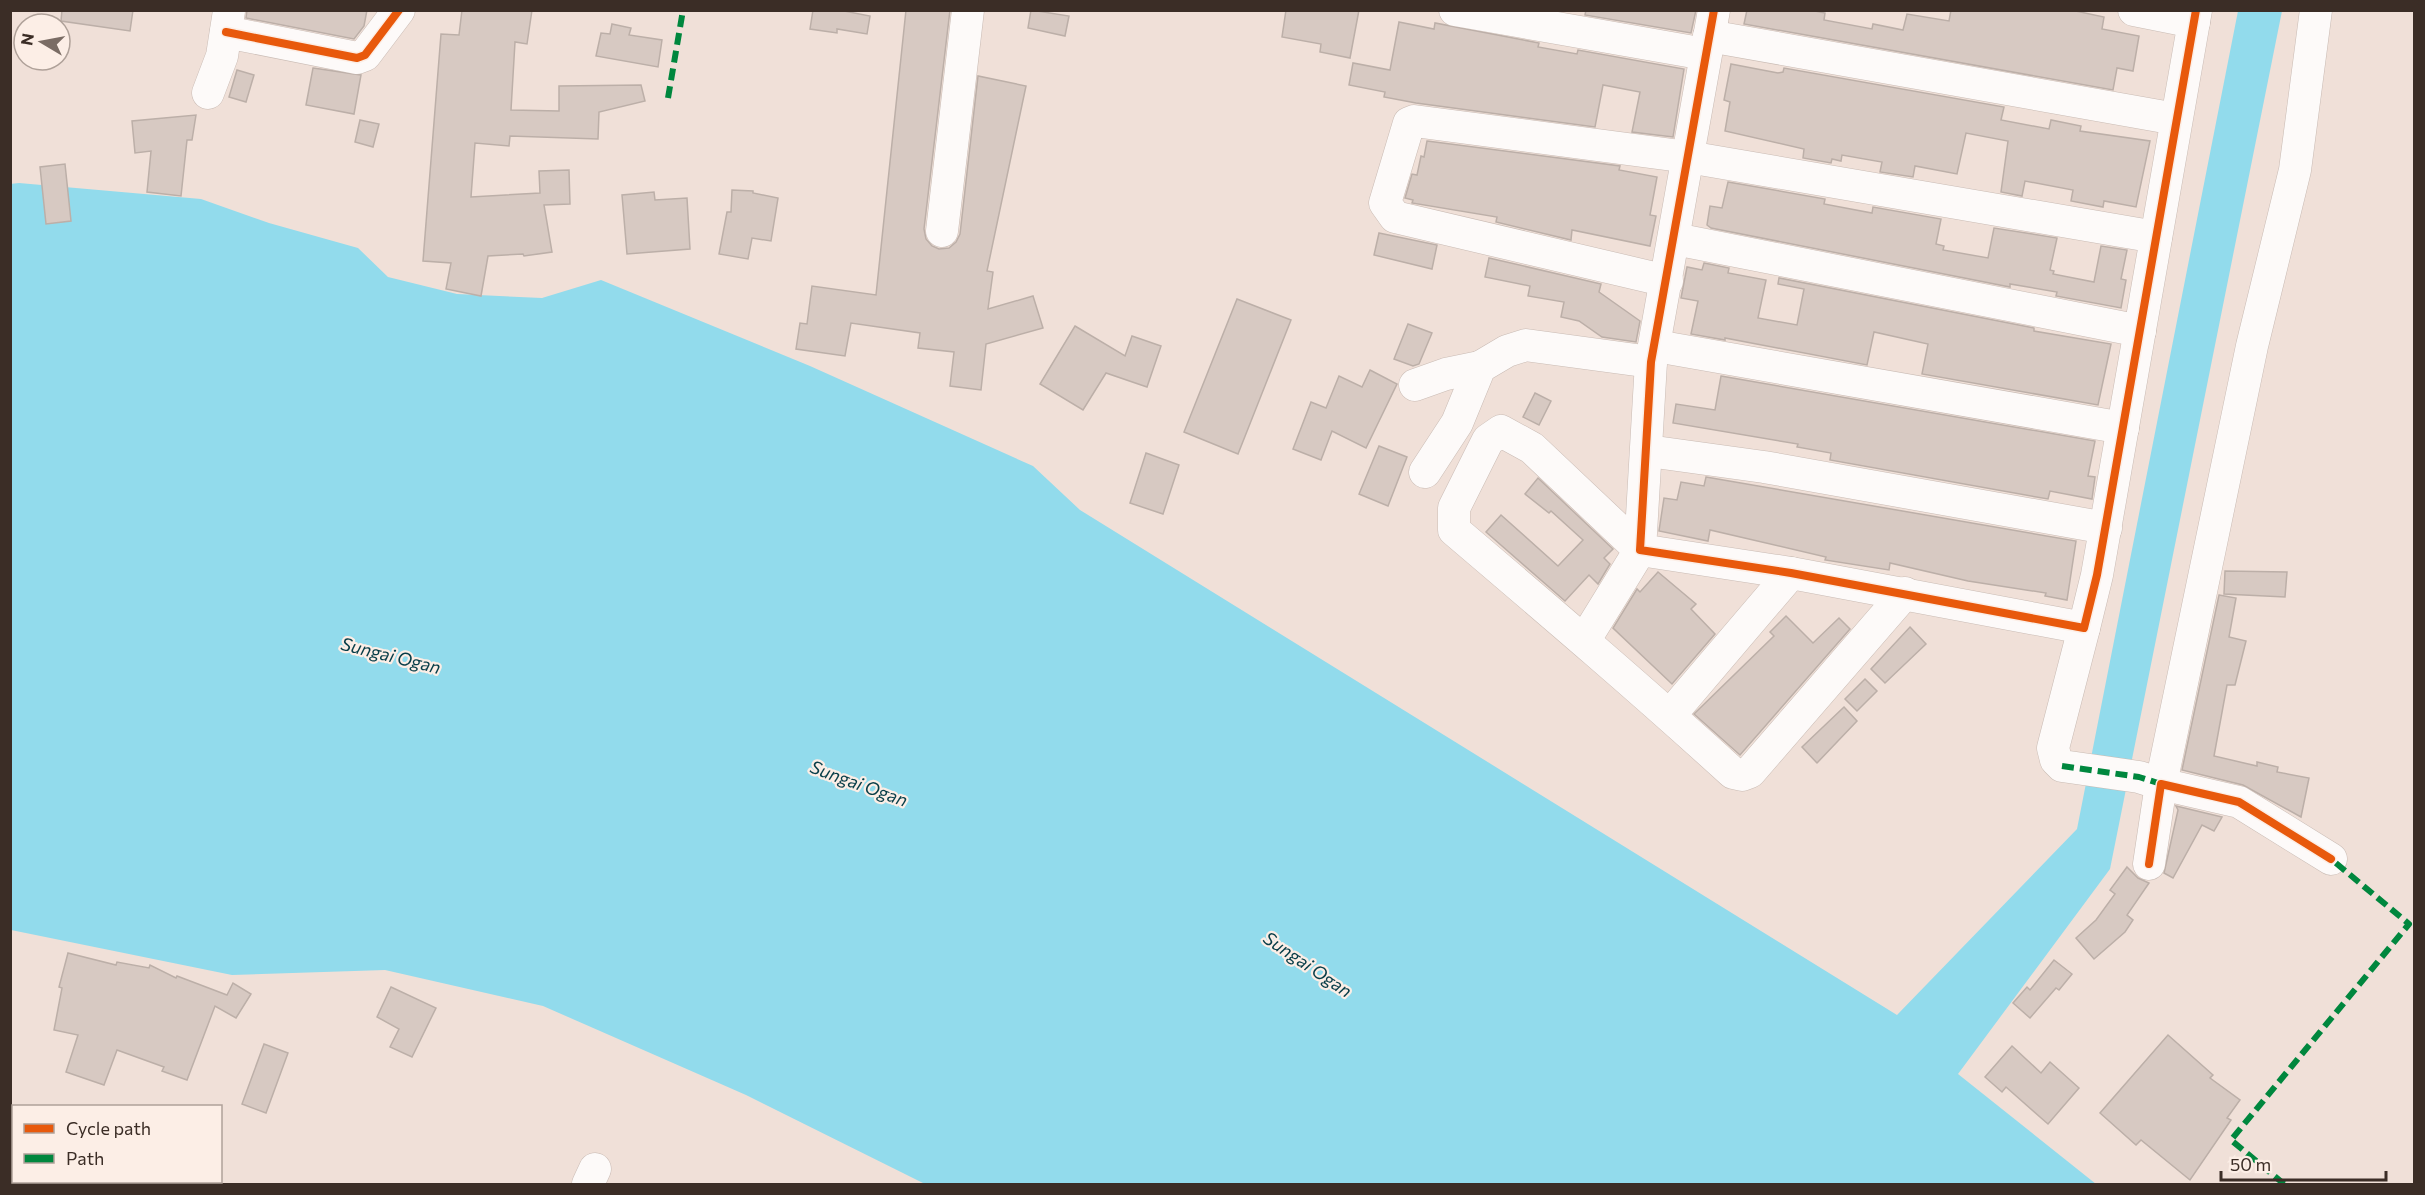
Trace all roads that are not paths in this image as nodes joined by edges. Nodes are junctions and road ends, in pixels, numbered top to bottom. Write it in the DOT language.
graph roads {
  1 [pos="399,10"];
  2 [pos="968,10"];
  3 [pos="1455,10"];
  4 [pos="2134,10"];
  5 [pos="2316,10"];
  6 [pos="2195,16"];
  7 [pos="227,21"];
  8 [pos="1709,34"];
  9 [pos="208,93"];
  10 [pos="2176,118"];
  11 [pos="1688,157"];
  12 [pos="942,231"];
  13 [pos="2156,237"];
  14 [pos="1675,239"];
  15 [pos="1667,281"];
  16 [pos="2140,331"];
  17 [pos="1654,354"];
  18 [pos="1480,367"];
  19 [pos="1415,385"];
  20 [pos="2123,428"];
  21 [pos="1648,451"];
  22 [pos="1425,472"];
  23 [pos="2106,528"];
  24 [pos="1640,550"];
  25 [pos="1791,573"];
  26 [pos="1905,593"];
  27 [pos="2084,628"];
  28 [pos="1584,641"];
  29 [pos="1670,715"];
  30 [pos="2150,781"];
  31 [pos="2331,860"];
  32 [pos="2148,864"];
  1 -- 7 [label="street"];
  2 -- 12 [label="street"];
  3 -- 8 [label="street"];
  4 -- 6 [label="street"];
  5 -- 30 [label="street"];
  6 -- 10 [label="street"];
  7 -- 9 [label="street"];
  8 -- 10 [label="street"];
  8 -- 11 [label="street"];
  10 -- 13 [label="street"];
  11 -- 13 [label="street"];
  11 -- 14 [label="street"];
  11 -- 15 [label="street"];
  13 -- 16 [label="street"];
  14 -- 15 [label="street"];
  14 -- 16 [label="street"];
  15 -- 17 [label="street"];
  16 -- 20 [label="street"];
  17 -- 18 [label="street"];
  17 -- 20 [label="street"];
  17 -- 21 [label="street"];
  18 -- 19 [label="street"];
  18 -- 22 [label="street"];
  20 -- 23 [label="street"];
  21 -- 23 [label="street"];
  21 -- 24 [label="street"];
  23 -- 27 [label="street"];
  24 -- 25 [label="street"];
  24 -- 28 [label="street"];
  24 -- 28 [label="street"];
  25 -- 26 [label="street"];
  25 -- 29 [label="street"];
  26 -- 27 [label="street"];
  26 -- 29 [label="street"];
  27 -- 30 [label="street"];
  28 -- 29 [label="street"];
  30 -- 31 [label="street"];
  30 -- 32 [label="street"];
}
